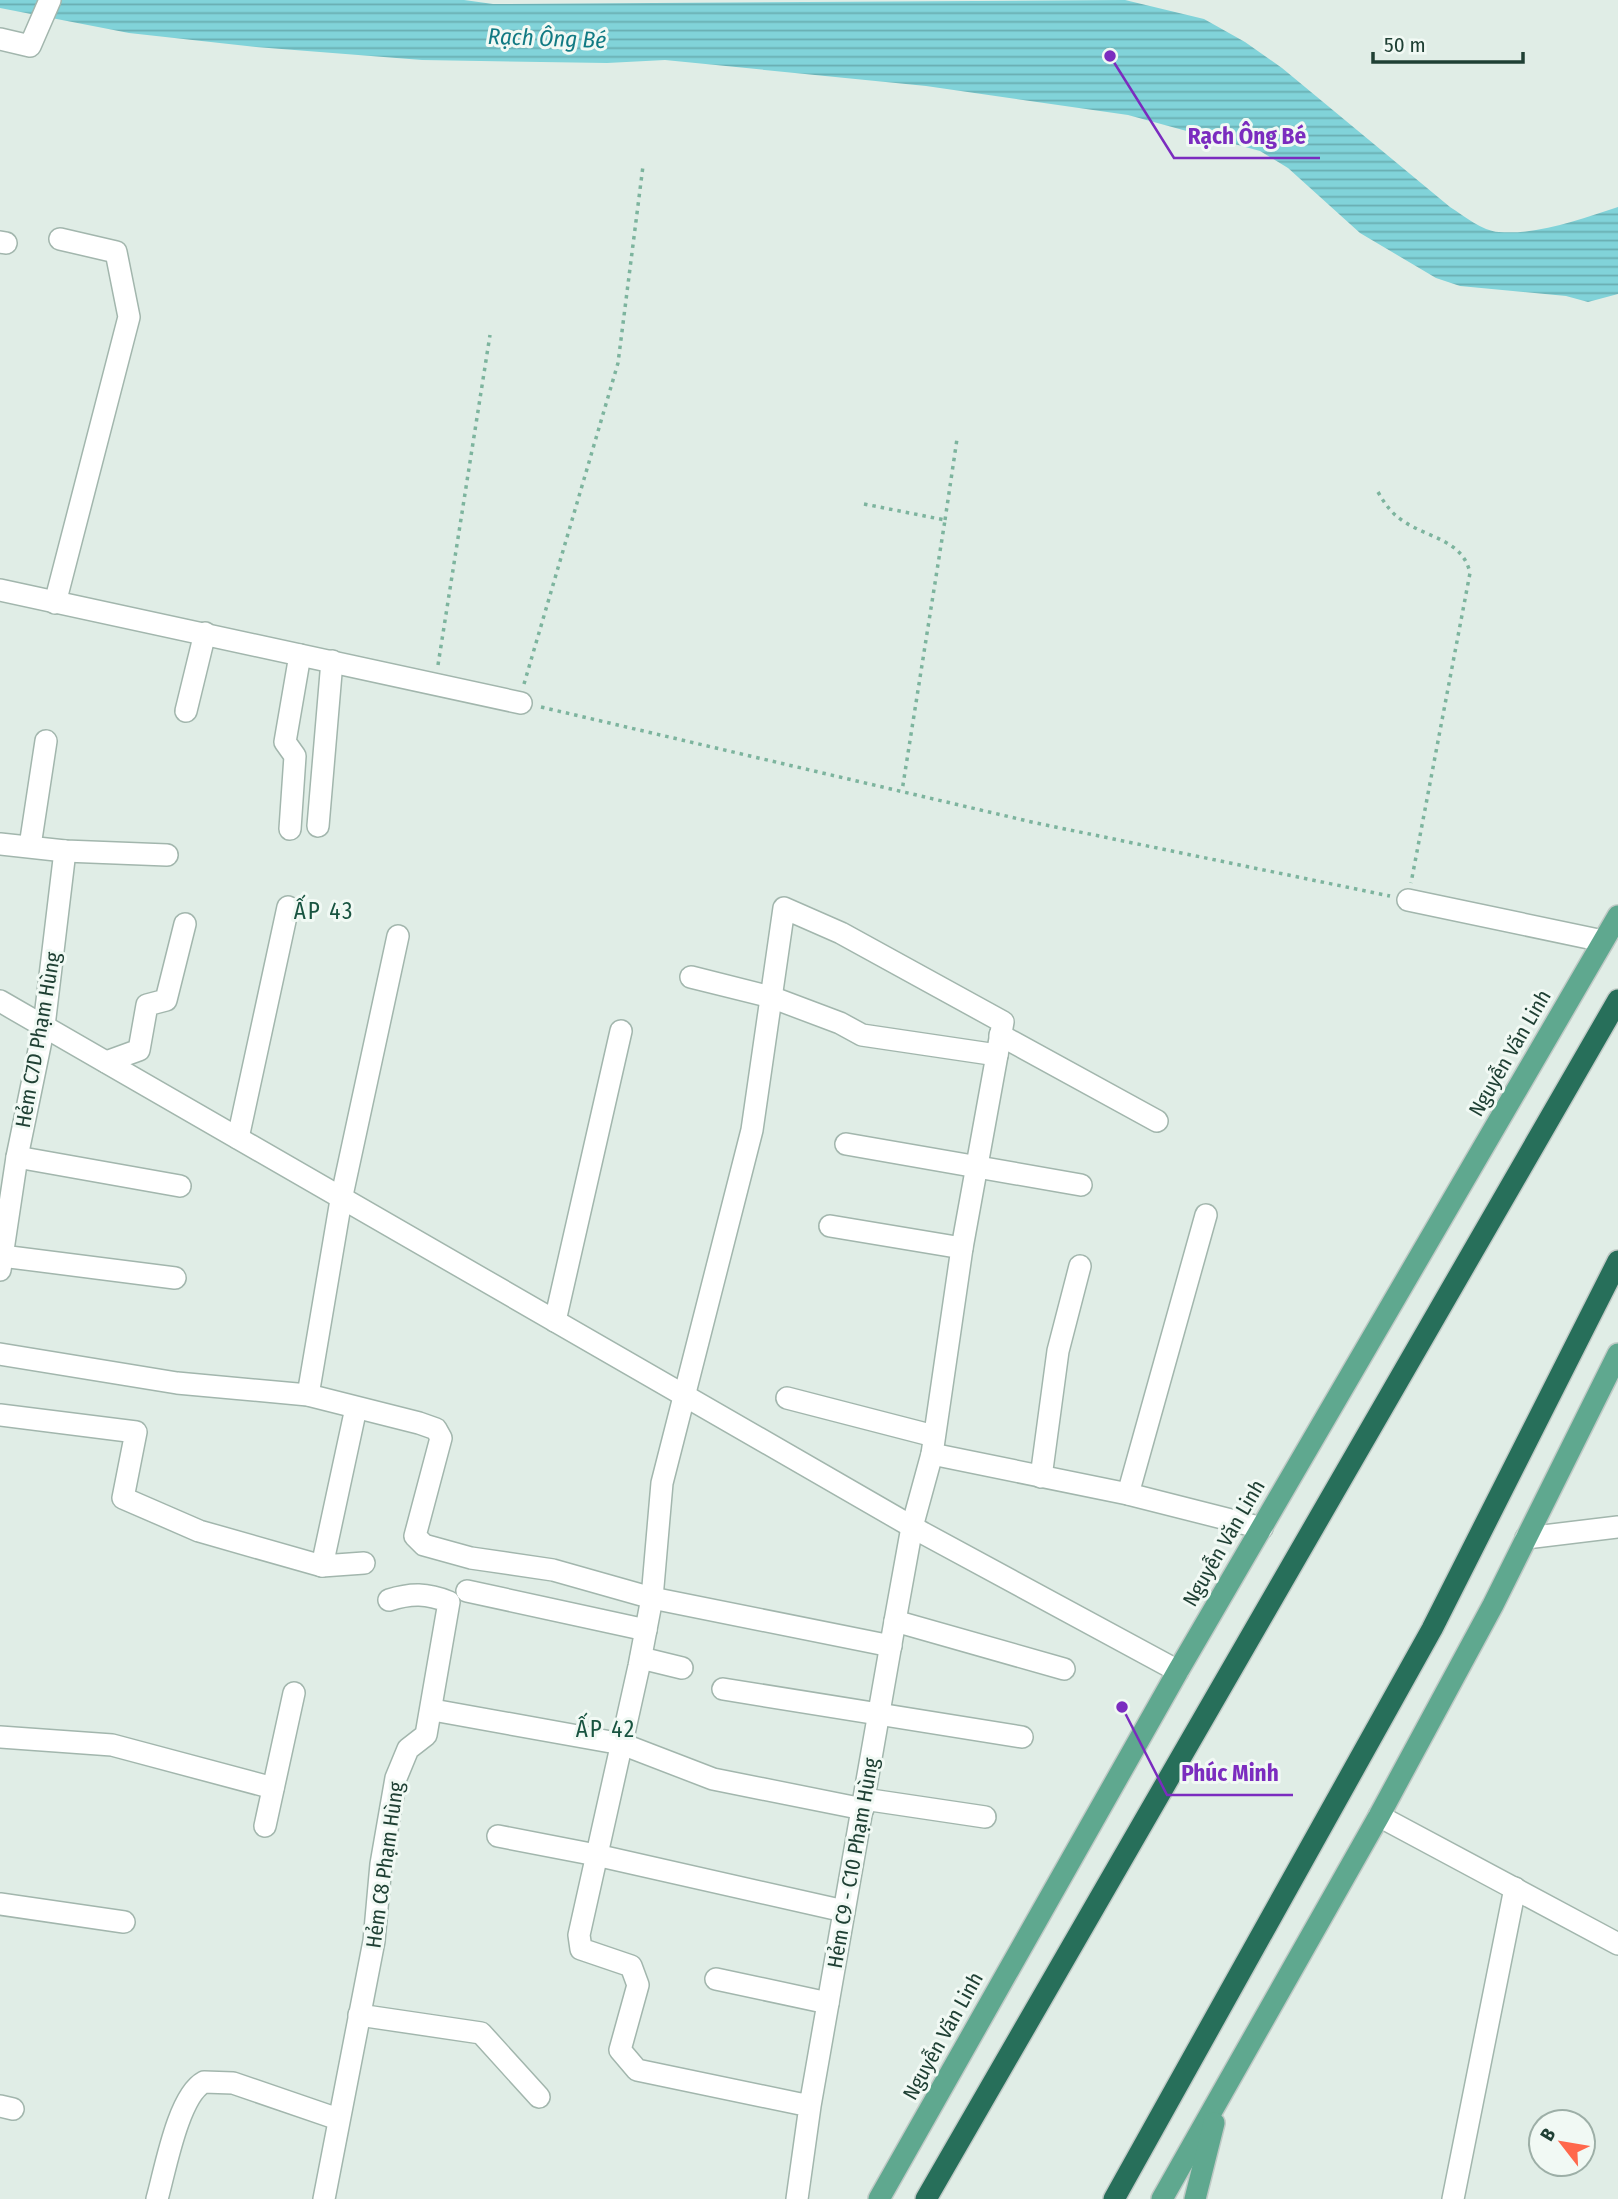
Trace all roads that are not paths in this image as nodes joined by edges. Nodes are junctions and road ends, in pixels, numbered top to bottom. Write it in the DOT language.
graph roads {
  1 [pos="50,0"];
  2 [pos="0,38"];
  3 [pos="60,239"];
  4 [pos="0,590"];
  5 [pos="55,603"];
  6 [pos="205,633"];
  7 [pos="300,655"];
  8 [pos="332,661"];
  9 [pos="521,703"];
  10 [pos="186,711"];
  11 [pos="46,741"];
  12 [pos="318,826"];
  13 [pos="290,830"];
  14 [pos="0,844"];
  15 [pos="30,846"];
  16 [pos="65,851"];
  17 [pos="166,855"];
  18 [pos="1408,900"];
  19 [pos="288,907"];
  20 [pos="1618,916"];
  21 [pos="186,924"];
  22 [pos="398,936"];
  23 [pos="1603,941"];
  24 [pos="691,977"];
  25 [pos="771,997"];
  26 [pos="1618,1000"];
  27 [pos="0,1001"];
  28 [pos="44,1026"];
  29 [pos="621,1031"];
  30 [pos="1000,1037"];
  31 [pos="106,1062"];
  32 [pos="1157,1121"];
  33 [pos="238,1138"];
  34 [pos="846,1143"];
  35 [pos="979,1166"];
  36 [pos="10,1170"];
  37 [pos="1081,1185"];
  38 [pos="180,1186"];
  39 [pos="341,1200"];
  40 [pos="1206,1215"];
  41 [pos="830,1226"];
  42 [pos="962,1248"];
  43 [pos="1618,1261"];
  44 [pos="1,1263"];
  45 [pos="1080,1266"];
  46 [pos="175,1278"];
  47 [pos="555,1321"];
  48 [pos="0,1354"];
  49 [pos="1618,1354"];
  50 [pos="308,1395"];
  51 [pos="684,1395"];
  52 [pos="788,1398"];
  53 [pos="356,1408"];
  54 [pos="0,1415"];
  55 [pos="933,1445"];
  56 [pos="1041,1476"];
  57 [pos="1128,1494"];
  58 [pos="912,1527"];
  59 [pos="1618,1527"];
  60 [pos="1262,1528"];
  61 [pos="1526,1538"];
  62 [pos="364,1563"];
  63 [pos="322,1566"];
  64 [pos="467,1591"];
  65 [pos="652,1598"];
  66 [pos="389,1600"];
  67 [pos="895,1621"];
  68 [pos="646,1630"];
  69 [pos="891,1646"];
  70 [pos="640,1658"];
  71 [pos="682,1668"];
  72 [pos="1063,1669"];
  73 [pos="1178,1671"];
  74 [pos="723,1689"];
  75 [pos="294,1693"];
  76 [pos="433,1710"];
  77 [pos="881,1713"];
  78 [pos="0,1737"];
  79 [pos="1022,1737"];
  80 [pos="622,1744"];
  81 [pos="273,1788"];
  82 [pos="864,1804"];
  83 [pos="1379,1816"];
  84 [pos="985,1817"];
  85 [pos="265,1826"];
  86 [pos="498,1836"];
  87 [pos="596,1855"];
  88 [pos="1515,1888"];
  89 [pos="0,1904"];
  90 [pos="844,1911"];
  91 [pos="124,1922"];
  92 [pos="1618,1944"];
  93 [pos="716,1979"];
  94 [pos="828,2003"];
  95 [pos="359,2015"];
  96 [pos="1223,2090"];
  97 [pos="539,2097"];
  98 [pos="810,2106"];
  99 [pos="338,2119"];
  100 [pos="157,2199"];
  101 [pos="324,2199"];
  102 [pos="797,2199"];
  103 [pos="879,2199"];
  104 [pos="926,2199"];
  105 [pos="1114,2199"];
  106 [pos="1162,2199"];
  107 [pos="1195,2199"];
  108 [pos="1453,2199"];
  1 -- 2 [label="street"];
  3 -- 5 [label="street"];
  4 -- 5 [label="street"];
  5 -- 6 [label="street"];
  6 -- 7 [label="street"];
  6 -- 10 [label="street"];
  7 -- 8 [label="street"];
  7 -- 13 [label="street"];
  8 -- 9 [label="street"];
  8 -- 12 [label="street"];
  11 -- 15 [label="street"];
  14 -- 15 [label="street"];
  15 -- 16 [label="street"];
  16 -- 17 [label="street"];
  16 -- 28 [label="street, Hẻm C7D Phạm Hùng"];
  18 -- 23 [label="street"];
  19 -- 33 [label="street"];
  20 -- 23 [label="main road, Nguyễn Văn Linh"];
  21 -- 31 [label="street"];
  22 -- 39 [label="street"];
  23 -- 60 [label="main road, Nguyễn Văn Linh"];
  24 -- 25 [label="street"];
  25 -- 30 [label="street"];
  25 -- 30 [label="street"];
  25 -- 51 [label="street"];
  26 -- 104 [label="highway"];
  27 -- 28 [label="street"];
  28 -- 31 [label="street"];
  28 -- 36 [label="street, Hẻm C7D Phạm Hùng"];
  29 -- 47 [label="street"];
  30 -- 32 [label="street"];
  30 -- 35 [label="street, Hẻm C9 - C10 Phạm Hùng"];
  31 -- 33 [label="street"];
  33 -- 39 [label="street"];
  34 -- 35 [label="street"];
  35 -- 37 [label="street"];
  35 -- 42 [label="street, Hẻm C9 - C10 Phạm Hùng"];
  36 -- 38 [label="street"];
  36 -- 44 [label="street, Hẻm C7D Phạm Hùng"];
  39 -- 47 [label="street"];
  39 -- 50 [label="street"];
  40 -- 57 [label="street"];
  41 -- 42 [label="street"];
  42 -- 55 [label="street, Hẻm C9 - C10 Phạm Hùng"];
  43 -- 105 [label="highway"];
  44 -- 46 [label="street"];
  45 -- 56 [label="street"];
  47 -- 51 [label="street"];
  48 -- 50 [label="street"];
  49 -- 61 [label="main road"];
  50 -- 53 [label="street"];
  51 -- 58 [label="street"];
  51 -- 65 [label="street"];
  52 -- 55 [label="street"];
  53 -- 63 [label="street"];
  53 -- 65 [label="street"];
  54 -- 63 [label="street"];
  55 -- 56 [label="street"];
  55 -- 58 [label="street, Hẻm C9 - C10 Phạm Hùng"];
  56 -- 57 [label="street"];
  57 -- 60 [label="street"];
  58 -- 67 [label="street, Hẻm C9 - C10 Phạm Hùng"];
  58 -- 73 [label="street"];
  59 -- 61 [label="street"];
  60 -- 73 [label="main road, Nguyễn Văn Linh"];
  61 -- 83 [label="main road"];
  62 -- 63 [label="street"];
  64 -- 68 [label="street"];
  65 -- 68 [label="street"];
  65 -- 69 [label="street"];
  66 -- 76 [label="street, Hẻm C8 Phạm Hùng"];
  67 -- 69 [label="street, Hẻm C9 - C10 Phạm Hùng"];
  67 -- 72 [label="street"];
  68 -- 70 [label="street"];
  69 -- 77 [label="street, Hẻm C9 - C10 Phạm Hùng"];
  70 -- 71 [label="street"];
  70 -- 80 [label="street"];
  73 -- 103 [label="main road, Nguyễn Văn Linh"];
  74 -- 77 [label="street"];
  75 -- 81 [label="street"];
  76 -- 80 [label="street"];
  76 -- 95 [label="street, Hẻm C8 Phạm Hùng"];
  77 -- 79 [label="street"];
  77 -- 82 [label="street, Hẻm C9 - C10 Phạm Hùng"];
  78 -- 81 [label="street"];
  80 -- 82 [label="street"];
  80 -- 87 [label="street"];
  81 -- 85 [label="street"];
  82 -- 84 [label="street"];
  82 -- 90 [label="street, Hẻm C9 - C10 Phạm Hùng"];
  83 -- 88 [label="street"];
  83 -- 96 [label="main road"];
  86 -- 87 [label="street"];
  87 -- 90 [label="street"];
  87 -- 98 [label="street"];
  88 -- 92 [label="street"];
  88 -- 108 [label="street"];
  89 -- 91 [label="street"];
  90 -- 94 [label="street, Hẻm C9 - C10 Phạm Hùng"];
  93 -- 94 [label="street"];
  94 -- 98 [label="street, Hẻm C9 - C10 Phạm Hùng"];
  95 -- 97 [label="street"];
  95 -- 99 [label="street, Hẻm C8 Phạm Hùng"];
  96 -- 106 [label="main road"];
  96 -- 107 [label="main road"];
  98 -- 102 [label="street, Hẻm C9 - C10 Phạm Hùng"];
  99 -- 100 [label="street"];
  99 -- 101 [label="street, Hẻm C8 Phạm Hùng"];
}
